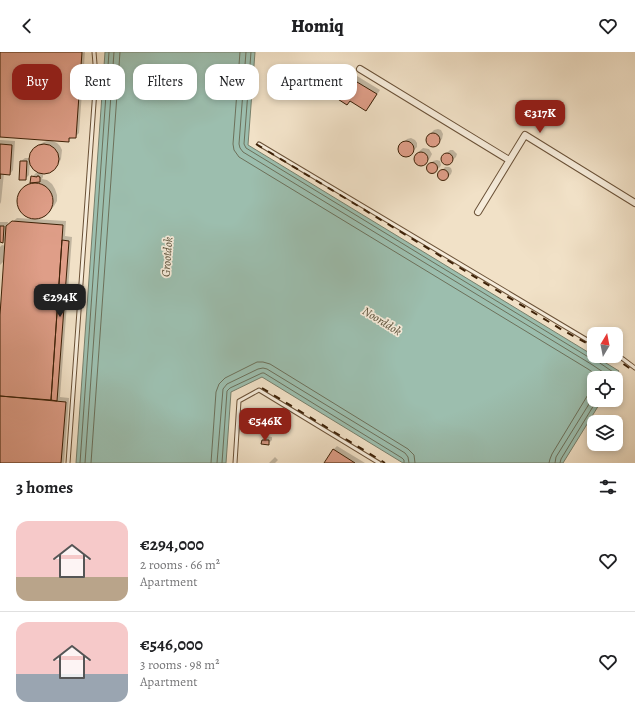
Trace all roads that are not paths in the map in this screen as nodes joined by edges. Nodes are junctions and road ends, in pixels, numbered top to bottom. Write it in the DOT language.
graph roads {
  1 [pos="94,52"];
  2 [pos="360,69"];
  3 [pos="259,144"];
  4 [pos="510,160"];
  5 [pos="635,203"];
  6 [pos="478,212"];
  7 [pos="587,340"];
  8 [pos="623,359"];
  9 [pos="635,368"];
  10 [pos="68,463"];
  11 [pos="235,463"];
  12 [pos="379,463"];
  1 -- 10 [label="lane"];
  2 -- 4 [label="street"];
  3 -- 7 [label="lane"];
  4 -- 5 [label="street"];
  4 -- 6 [label="street"];
  8 -- 9 [label="lane"];
  11 -- 12 [label="lane"];
}
